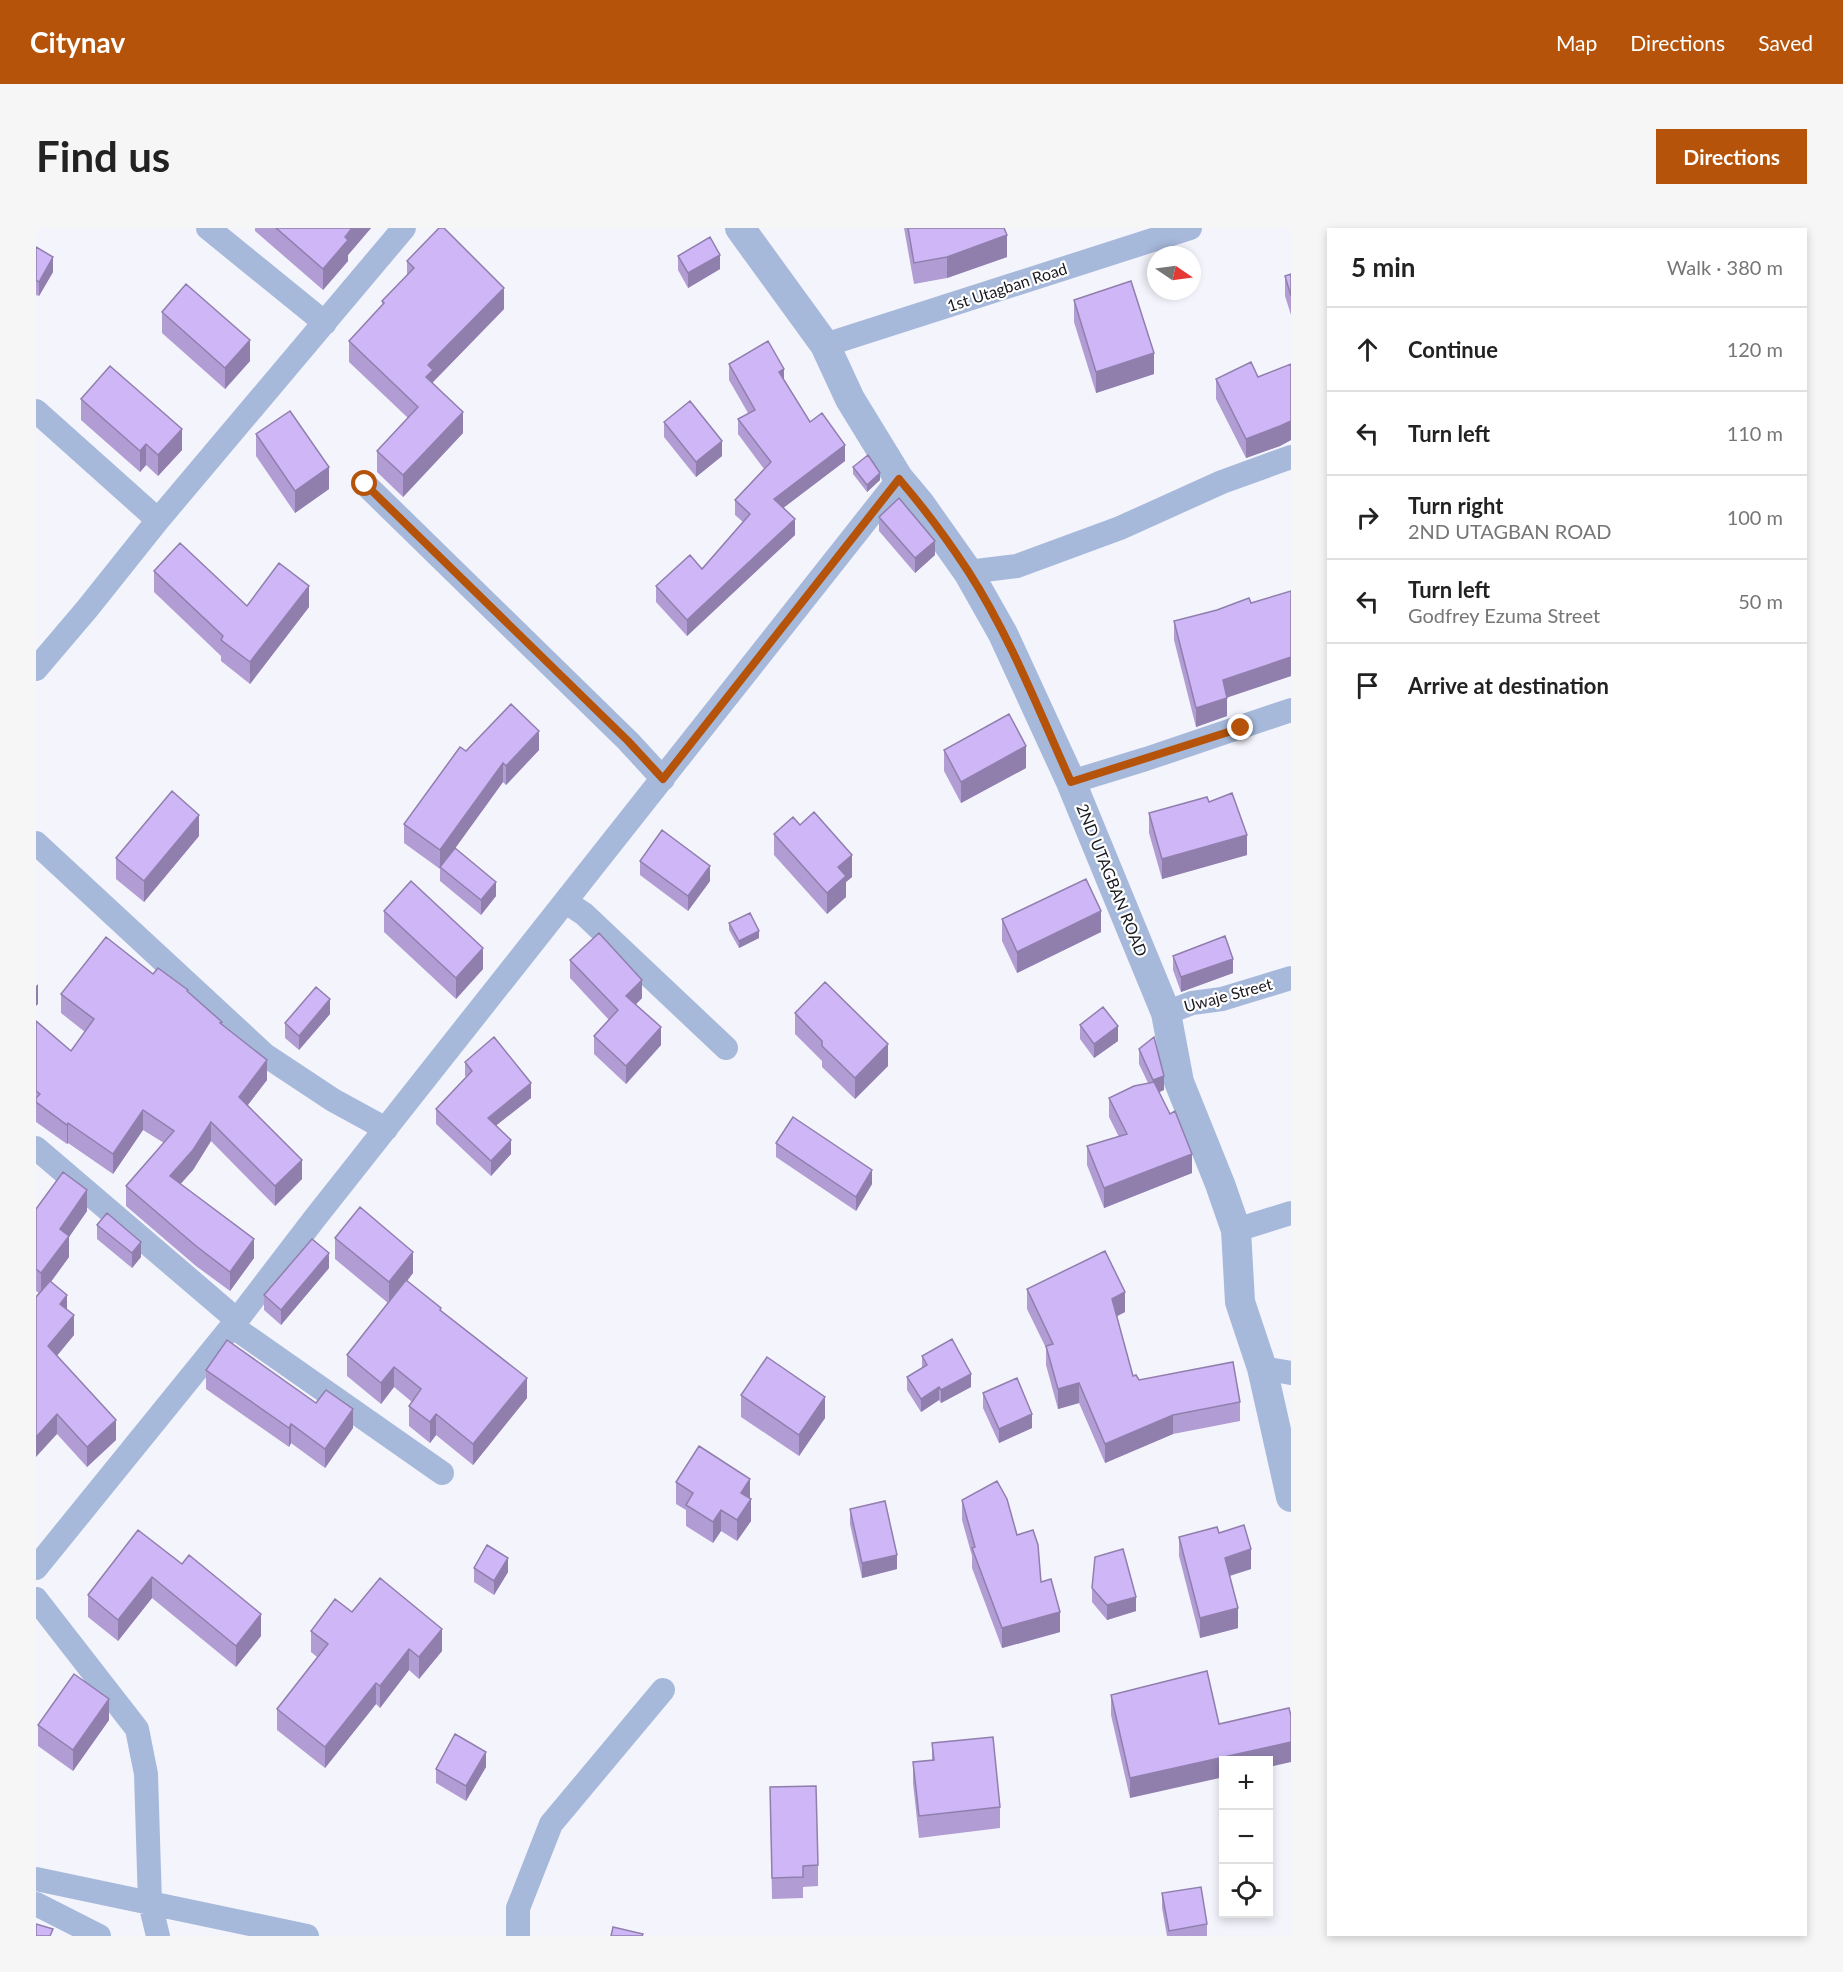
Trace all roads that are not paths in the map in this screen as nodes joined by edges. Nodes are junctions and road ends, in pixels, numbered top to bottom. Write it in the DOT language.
graph roads {
  1 [pos="208,228"];
  2 [pos="404,228"];
  3 [pos="740,228"];
  4 [pos="1190,228"];
  5 [pos="325,323"];
  6 [pos="825,345"];
  7 [pos="36,411"];
  8 [pos="1291,457"];
  9 [pos="899,479"];
  10 [pos="365,484"];
  11 [pos="158,520"];
  12 [pos="968,572"];
  13 [pos="36,669"];
  14 [pos="1291,710"];
  15 [pos="663,779"];
  16 [pos="1071,782"];
  17 [pos="36,843"];
  18 [pos="566,902"];
  19 [pos="1291,978"];
  20 [pos="1166,1013"];
  21 [pos="726,1048"];
  22 [pos="386,1129"];
  23 [pos="36,1148"];
  24 [pos="1291,1213"];
  25 [pos="1236,1230"];
  26 [pos="235,1323"];
  27 [pos="1277,1371"];
  28 [pos="442,1473"];
  29 [pos="1291,1497"];
  30 [pos="36,1568"];
  31 [pos="36,1599"];
  32 [pos="663,1690"];
  33 [pos="36,1879"];
  34 [pos="150,1903"];
  35 [pos="36,1904"];
  36 [pos="99,1936"];
  37 [pos="158,1936"];
  38 [pos="307,1936"];
  39 [pos="518,1936"];
  1 -- 5 [label="street"];
  2 -- 5 [label="street"];
  3 -- 6 [label="street, 2ND UTAGBAN ROAD"];
  4 -- 6 [label="street, 1st Utagban Road"];
  5 -- 11 [label="street"];
  6 -- 9 [label="street, 2ND UTAGBAN ROAD"];
  7 -- 11 [label="street"];
  8 -- 12 [label="street"];
  9 -- 12 [label="street, 2ND UTAGBAN ROAD"];
  9 -- 15 [label="street"];
  10 -- 15 [label="street"];
  11 -- 13 [label="street"];
  12 -- 16 [label="street, 2ND UTAGBAN ROAD"];
  14 -- 16 [label="street"];
  15 -- 18 [label="street"];
  16 -- 20 [label="street, 2ND UTAGBAN ROAD"];
  17 -- 22 [label="street"];
  18 -- 21 [label="street"];
  18 -- 22 [label="street"];
  19 -- 20 [label="street, Uwaje Street"];
  20 -- 25 [label="street, 2ND UTAGBAN ROAD"];
  22 -- 26 [label="street"];
  23 -- 26 [label="street"];
  24 -- 25 [label="street"];
  25 -- 27 [label="street, 2ND UTAGBAN ROAD"];
  26 -- 28 [label="street"];
  26 -- 30 [label="street"];
  27 -- 29 [label="street, 2ND UTAGBAN ROAD"];
  31 -- 34 [label="street"];
  32 -- 39 [label="street"];
  33 -- 34 [label="street"];
  34 -- 37 [label="street"];
  34 -- 38 [label="street"];
  35 -- 36 [label="street"];
}
